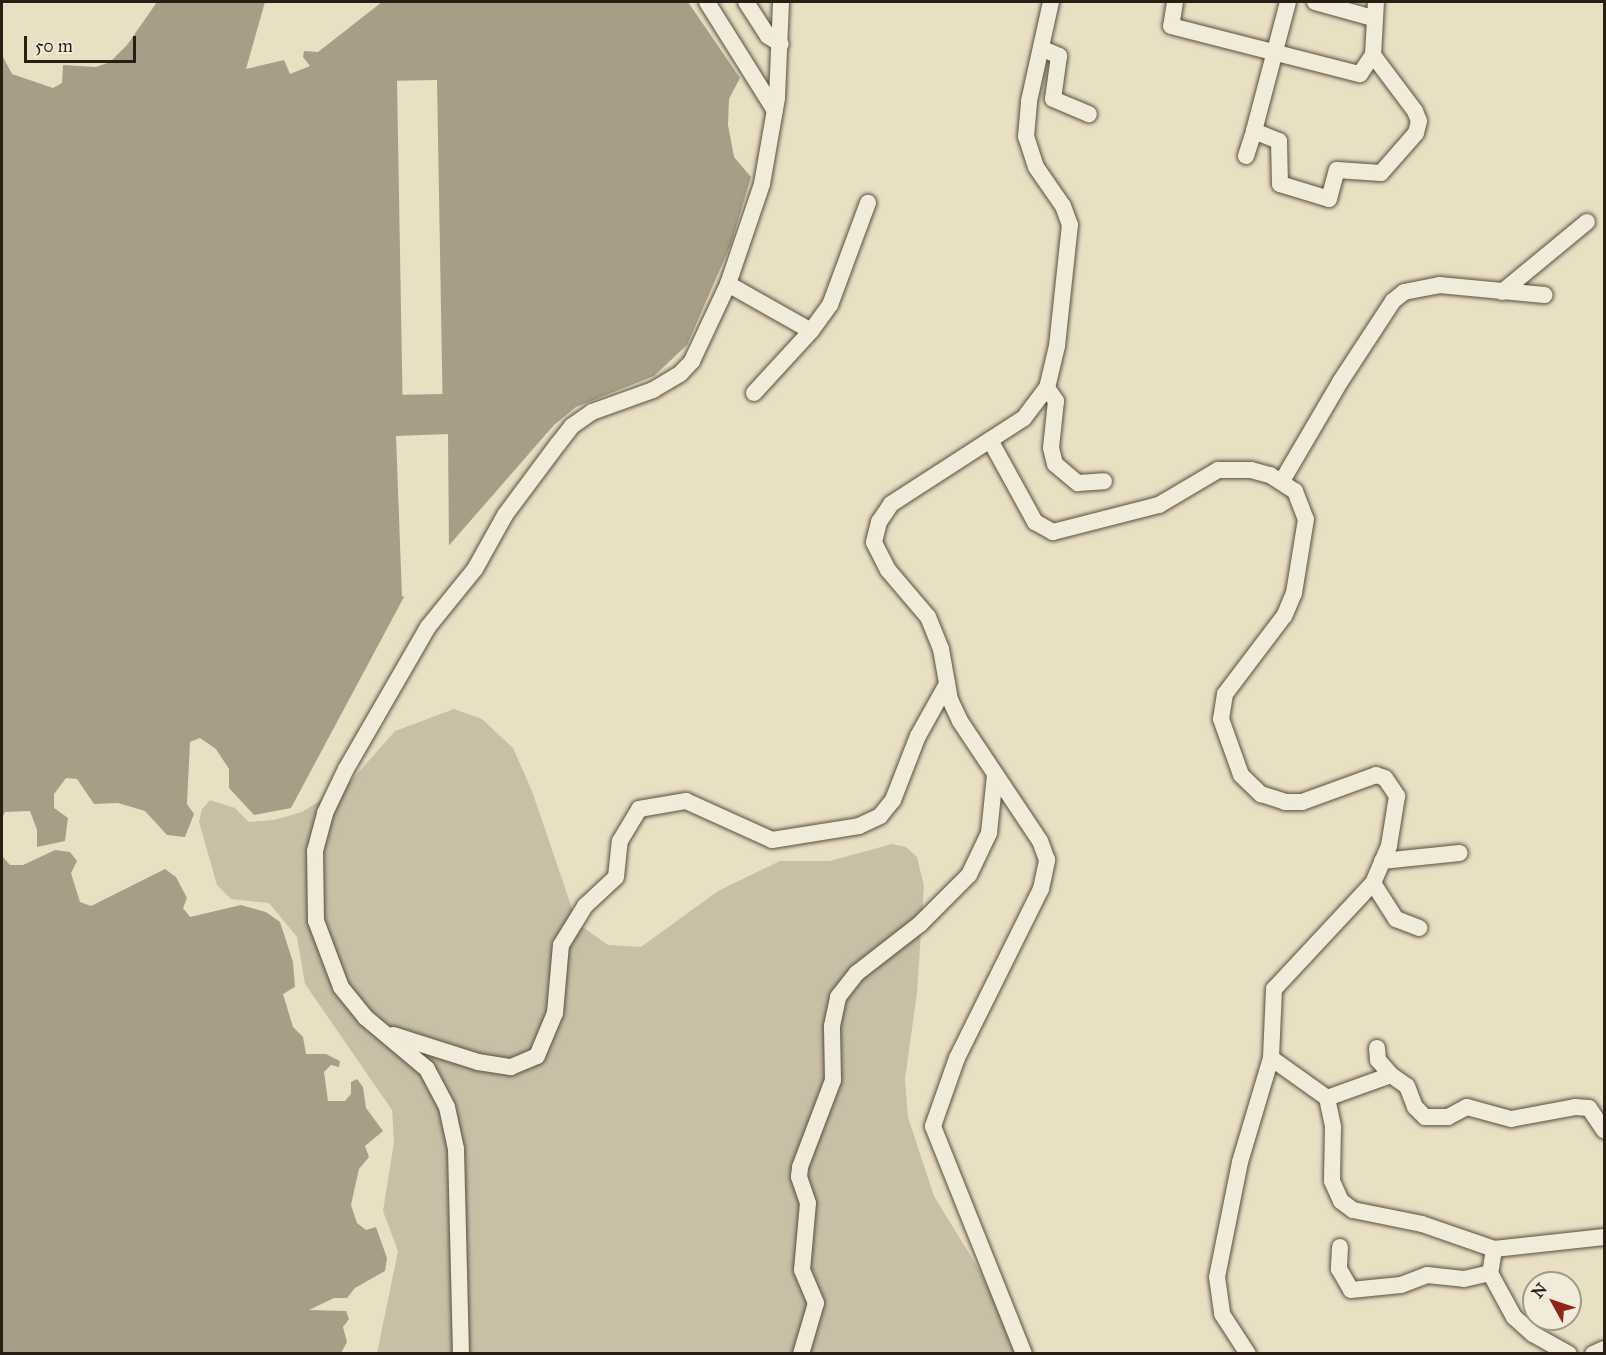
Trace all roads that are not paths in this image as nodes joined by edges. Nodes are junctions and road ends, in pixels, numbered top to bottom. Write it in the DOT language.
graph roads {
  1 [pos="707,2"];
  2 [pos="746,2"];
  3 [pos="781,2"];
  4 [pos="1051,2"];
  5 [pos="1175,2"];
  6 [pos="1288,2"];
  7 [pos="1315,2"];
  8 [pos="1375,10"];
  9 [pos="781,44"];
  10 [pos="1041,48"];
  11 [pos="1274,52"];
  12 [pos="1373,55"];
  13 [pos="775,111"];
  14 [pos="1089,114"];
  15 [pos="1254,131"];
  16 [pos="1246,156"];
  17 [pos="868,203"];
  18 [pos="1587,222"];
  19 [pos="728,284"];
  20 [pos="1502,292"];
  21 [pos="1545,295"];
  22 [pos="811,332"];
  23 [pos="1047,388"];
  24 [pos="754,393"];
  25 [pos="990,440"];
  26 [pos="1104,481"];
  27 [pos="1282,481"];
  28 [pos="947,684"];
  29 [pos="995,775"];
  30 [pos="1460,853"];
  31 [pos="1383,861"];
  32 [pos="1373,883"];
  33 [pos="1419,928"];
  34 [pos="384,1033"];
  35 [pos="1377,1048"];
  36 [pos="1271,1058"];
  37 [pos="1391,1074"];
  38 [pos="1327,1098"];
  39 [pos="1604,1130"];
  40 [pos="1605,1237"];
  41 [pos="1340,1247"];
  42 [pos="1494,1249"];
  43 [pos="1490,1273"];
  44 [pos="1605,1349"];
  45 [pos="461,1353"];
  46 [pos="801,1353"];
  47 [pos="1024,1353"];
  48 [pos="1248,1353"];
  49 [pos="1569,1353"];
  50 [pos="1593,1353"];
  1 -- 13 [label="street"];
  2 -- 9 [label="street"];
  3 -- 9 [label="street"];
  4 -- 10 [label="street"];
  5 -- 11 [label="street"];
  6 -- 11 [label="street"];
  7 -- 8 [label="street"];
  8 -- 12 [label="street"];
  9 -- 13 [label="street"];
  10 -- 14 [label="street"];
  10 -- 23 [label="street"];
  11 -- 12 [label="street"];
  11 -- 15 [label="street"];
  12 -- 15 [label="street"];
  13 -- 19 [label="street"];
  15 -- 16 [label="street"];
  17 -- 22 [label="street"];
  18 -- 20 [label="street"];
  19 -- 22 [label="street"];
  19 -- 34 [label="street"];
  20 -- 21 [label="street"];
  20 -- 27 [label="street"];
  22 -- 24 [label="street"];
  23 -- 25 [label="street"];
  23 -- 26 [label="street"];
  25 -- 27 [label="street"];
  25 -- 28 [label="street"];
  27 -- 31 [label="street"];
  28 -- 29 [label="street"];
  28 -- 34 [label="street"];
  29 -- 46 [label="street"];
  29 -- 47 [label="street"];
  30 -- 31 [label="street"];
  31 -- 32 [label="street"];
  32 -- 33 [label="street"];
  32 -- 36 [label="street"];
  34 -- 45 [label="street"];
  35 -- 37 [label="street"];
  36 -- 38 [label="street"];
  36 -- 48 [label="street"];
  37 -- 38 [label="street"];
  37 -- 39 [label="street"];
  38 -- 42 [label="street"];
  40 -- 42 [label="street"];
  41 -- 43 [label="street"];
  42 -- 43 [label="street"];
  43 -- 49 [label="street"];
  44 -- 50 [label="street"];
}
